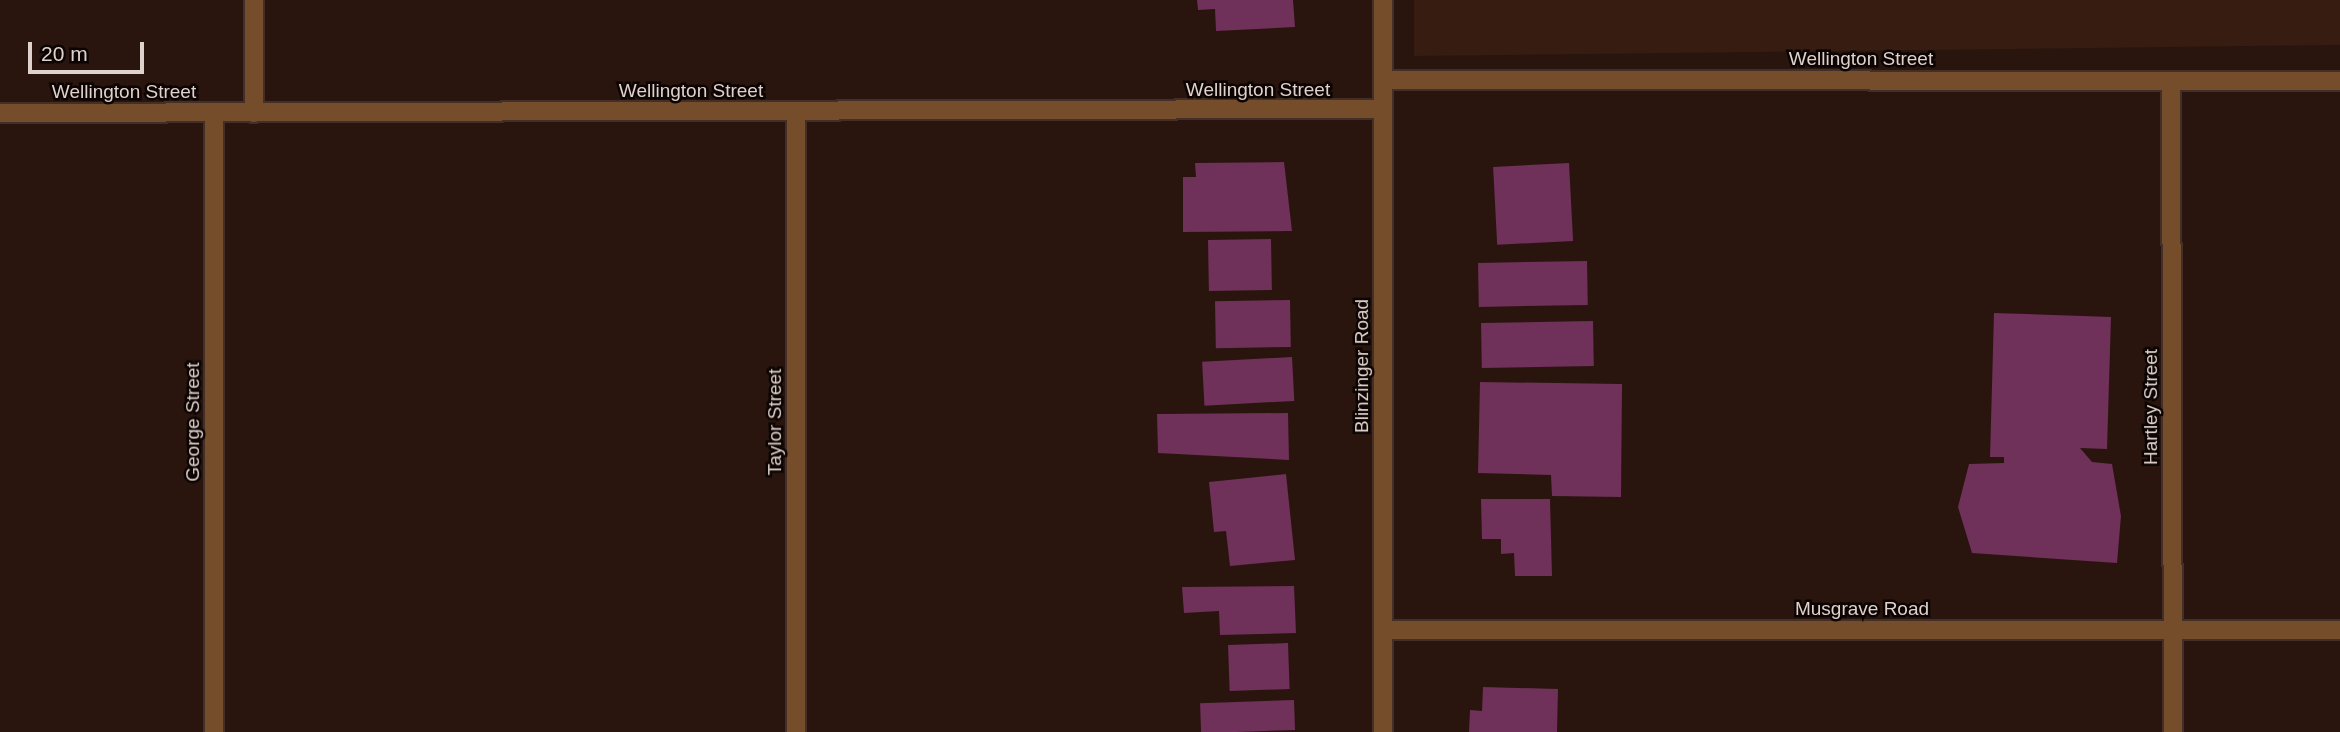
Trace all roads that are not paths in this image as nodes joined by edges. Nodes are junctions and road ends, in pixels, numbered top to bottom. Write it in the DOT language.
graph roads {
  1 [pos="254,0"];
  2 [pos="1383,0"];
  3 [pos="1383,80"];
  4 [pos="2340,81"];
  5 [pos="2171,82"];
  6 [pos="1382,109"];
  7 [pos="796,111"];
  8 [pos="0,113"];
  9 [pos="214,113"];
  10 [pos="254,113"];
  11 [pos="1384,630"];
  12 [pos="2173,630"];
  13 [pos="2340,630"];
  14 [pos="214,732"];
  15 [pos="796,732"];
  16 [pos="1383,732"];
  17 [pos="2173,732"];
  1 -- 10 [label="street"];
  2 -- 3 [label="street, Blinzinger Road"];
  3 -- 5 [label="street, Wellington Street"];
  3 -- 6 [label="street, Blinzinger Road"];
  4 -- 5 [label="street, Wellington Street"];
  5 -- 12 [label="street, Hartley Street"];
  6 -- 7 [label="street, Wellington Street"];
  6 -- 11 [label="street, Blinzinger Road"];
  7 -- 10 [label="street, Wellington Street"];
  7 -- 15 [label="street, Taylor Street"];
  8 -- 9 [label="street, Wellington Street"];
  9 -- 10 [label="street, Wellington Street"];
  9 -- 14 [label="street, George Street"];
  11 -- 12 [label="street, Musgrave Road"];
  11 -- 16 [label="street, Blinzinger Road"];
  12 -- 13 [label="street, Musgrave Road"];
  12 -- 17 [label="street, Hartley Street"];
}
